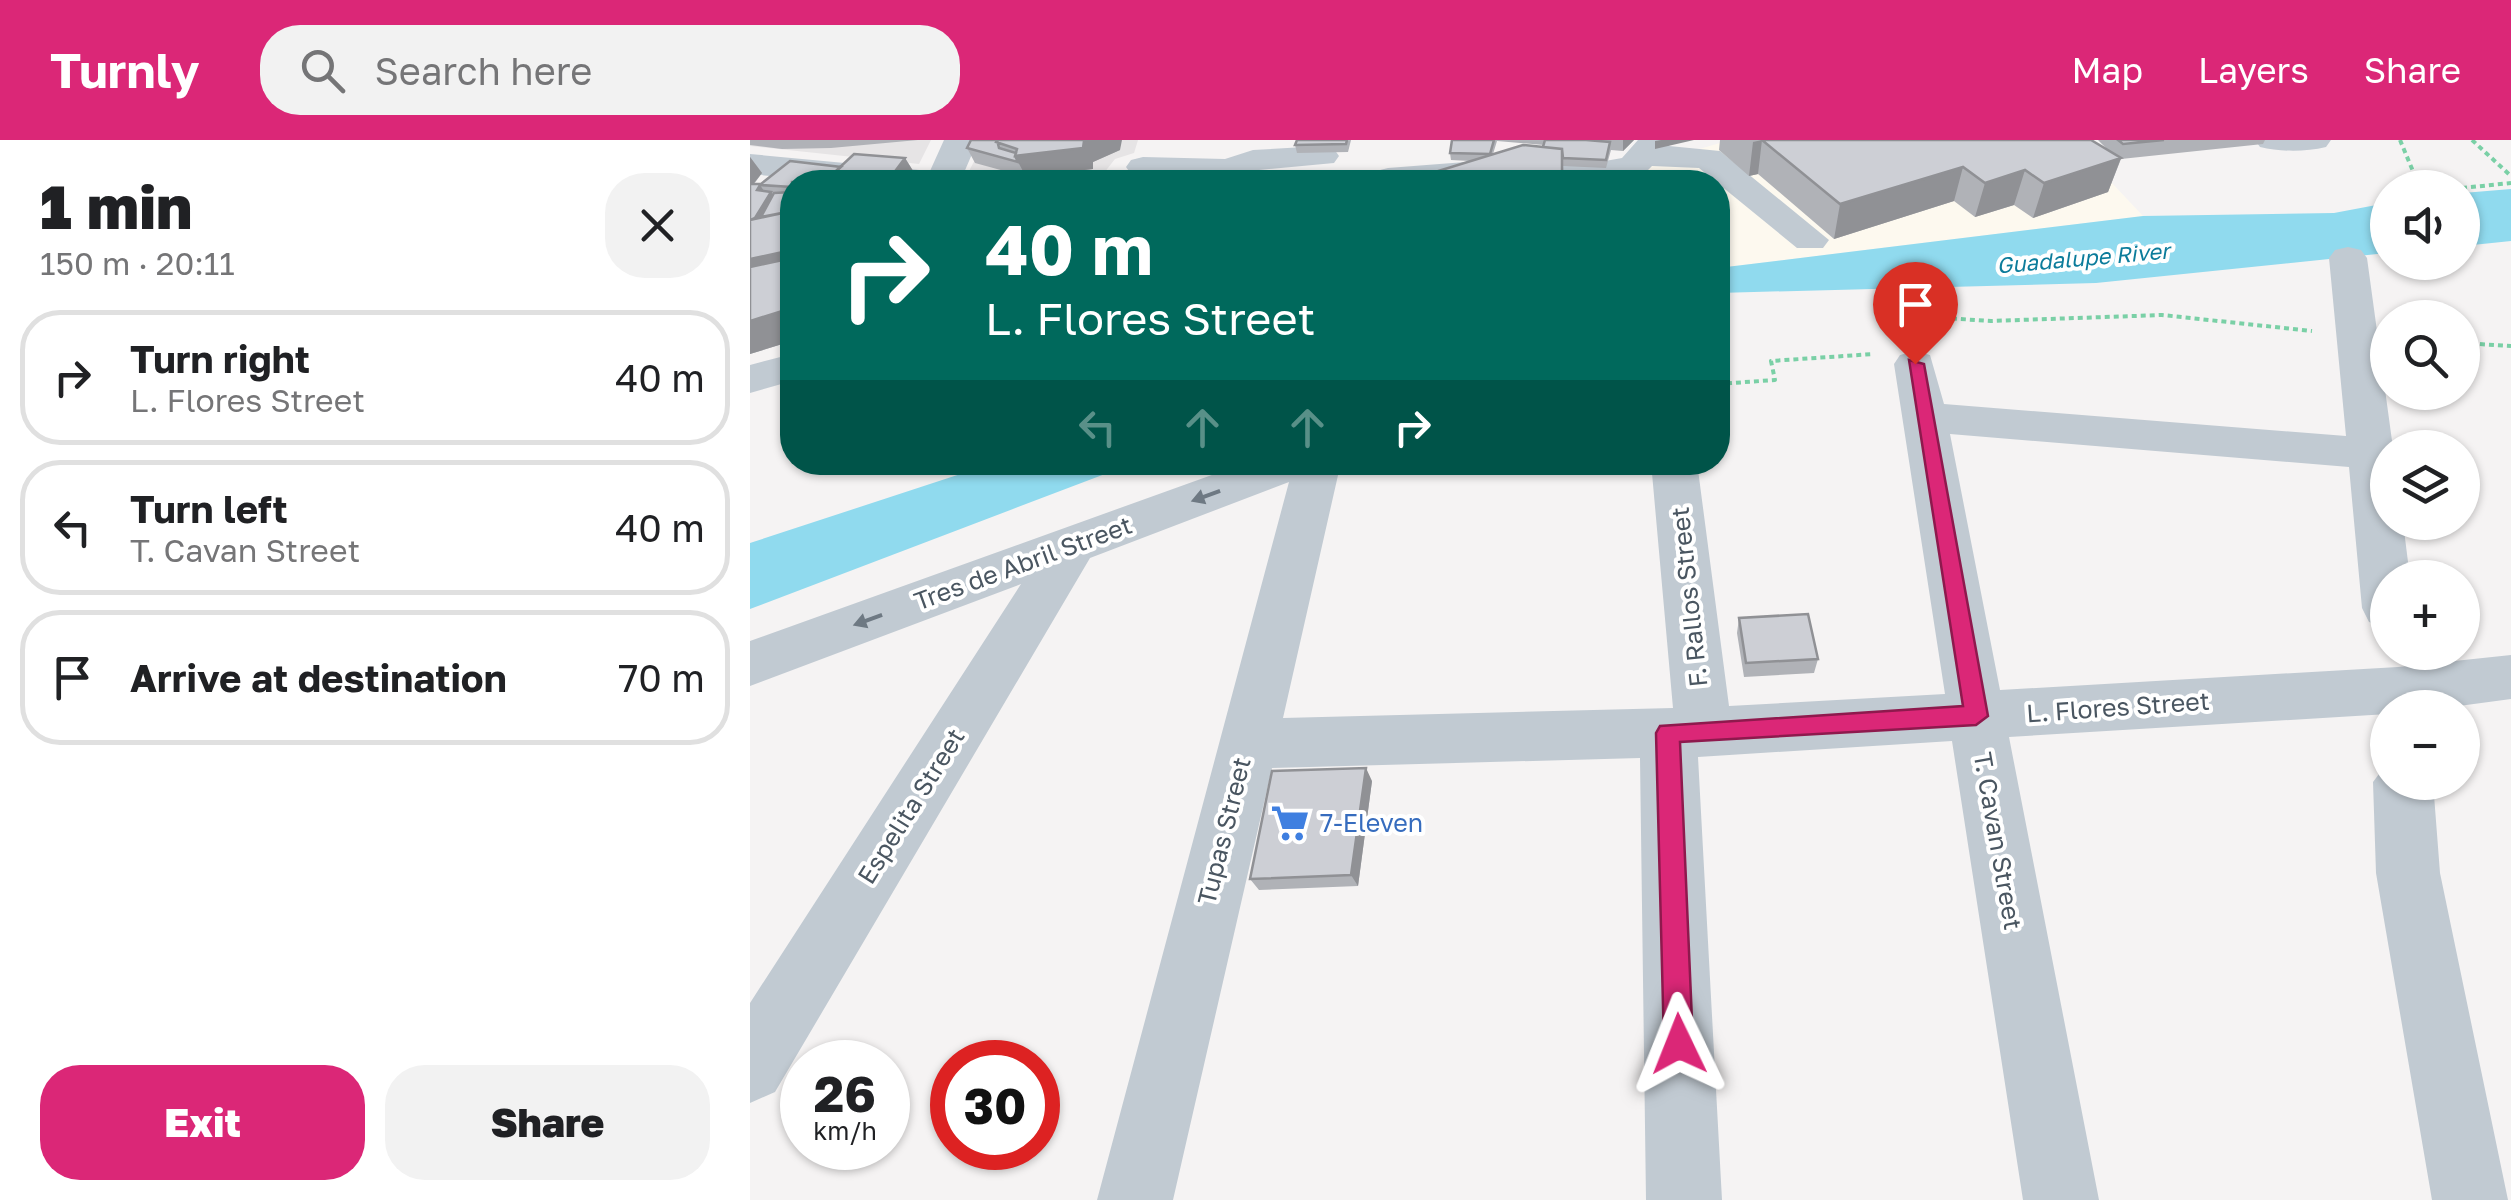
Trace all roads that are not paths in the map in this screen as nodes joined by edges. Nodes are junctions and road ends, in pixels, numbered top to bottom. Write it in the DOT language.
graph roads {
  1 [pos="961,140"];
  2 [pos="2272,140"];
  3 [pos="2314,140"];
  4 [pos="1649,148"];
  5 [pos="750,164"];
  6 [pos="1391,164"];
  7 [pos="1143,167"];
  8 [pos="812,170"];
  9 [pos="948,170"];
  10 [pos="1504,170"];
  11 [pos="1611,170"];
  12 [pos="1723,170"];
  13 [pos="1730,176"];
  14 [pos="1810,240"];
  15 [pos="2348,258"];
  16 [pos="1915,364"];
  17 [pos="780,371"];
  18 [pos="750,379"];
  19 [pos="1924,417"];
  20 [pos="2367,453"];
  21 [pos="1262,475"];
  22 [pos="1315,475"];
  23 [pos="1675,475"];
  24 [pos="1073,544"];
  25 [pos="2381,560"];
  26 [pos="750,664"];
  27 [pos="2511,677"];
  28 [pos="2397,683"];
  29 [pos="1976,716"];
  30 [pos="1686,732"];
  31 [pos="1245,744"];
  32 [pos="2404,800"];
  33 [pos="750,1067"];
  34 [pos="1135,1200"];
  35 [pos="1684,1200"];
  36 [pos="2061,1200"];
  37 [pos="2470,1200"];
  1 -- 9 [label="street"];
  2 -- 3 [label="street"];
  4 -- 11 [label="street"];
  4 -- 12 [label="street"];
  5 -- 8 [label="street"];
  6 -- 7 [label="street"];
  6 -- 10 [label="street"];
  13 -- 14 [label="street"];
  15 -- 20 [label="street"];
  16 -- 19 [label="street, T. Cavan Street"];
  17 -- 18 [label="street"];
  19 -- 20 [label="street"];
  19 -- 29 [label="street, T. Cavan Street"];
  20 -- 25 [label="street"];
  21 -- 24 [label="street, Tres de Abril Street, one-way"];
  22 -- 31 [label="street, Tupas Street"];
  23 -- 30 [label="street, F. Rallos Street"];
  24 -- 26 [label="street, Tres de Abril Street, one-way"];
  24 -- 33 [label="street, Espelita Street"];
  27 -- 28 [label="street, L. Flores Street"];
  28 -- 29 [label="street, L. Flores Street"];
  29 -- 30 [label="street, L. Flores Street"];
  29 -- 36 [label="street, T. Cavan Street"];
  30 -- 31 [label="street, L. Flores Street"];
  30 -- 35 [label="street, F. Rallos Street"];
  31 -- 34 [label="street, Tupas Street"];
  32 -- 37 [label="street"];
}
